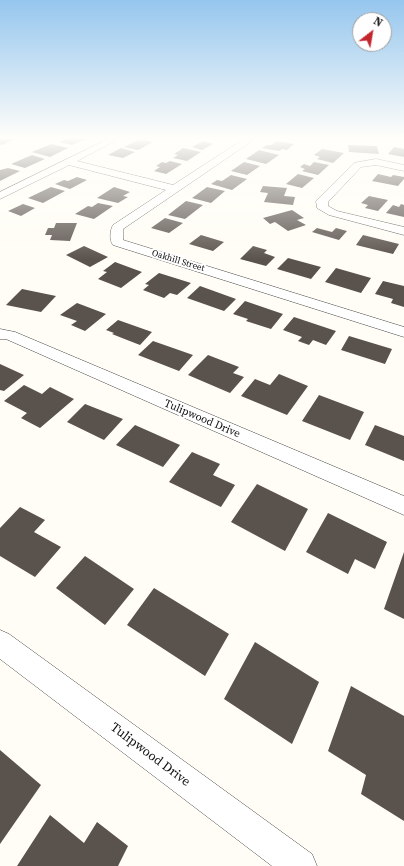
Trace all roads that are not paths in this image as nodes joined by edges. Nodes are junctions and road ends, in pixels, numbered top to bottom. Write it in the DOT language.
graph roads {
  1 [pos="34,179"];
  2 [pos="139,179"];
  3 [pos="187,179"];
  4 [pos="344,179"];
  5 [pos="174,188"];
  6 [pos="0,196"];
  7 [pos="404,231"];
  8 [pos="404,332"];
  9 [pos="0,334"];
  10 [pos="404,506"];
  11 [pos="0,644"];
  12 [pos="300,866"];
  1 -- 6 [label="street"];
  2 -- 5 [label="street"];
  3 -- 5 [label="street, Oakhill Street"];
  4 -- 7 [label="street"];
  5 -- 8 [label="street, Oakhill Street"];
  9 -- 10 [label="street, Tulipwood Drive"];
  11 -- 12 [label="street, Tulipwood Drive"];
}
